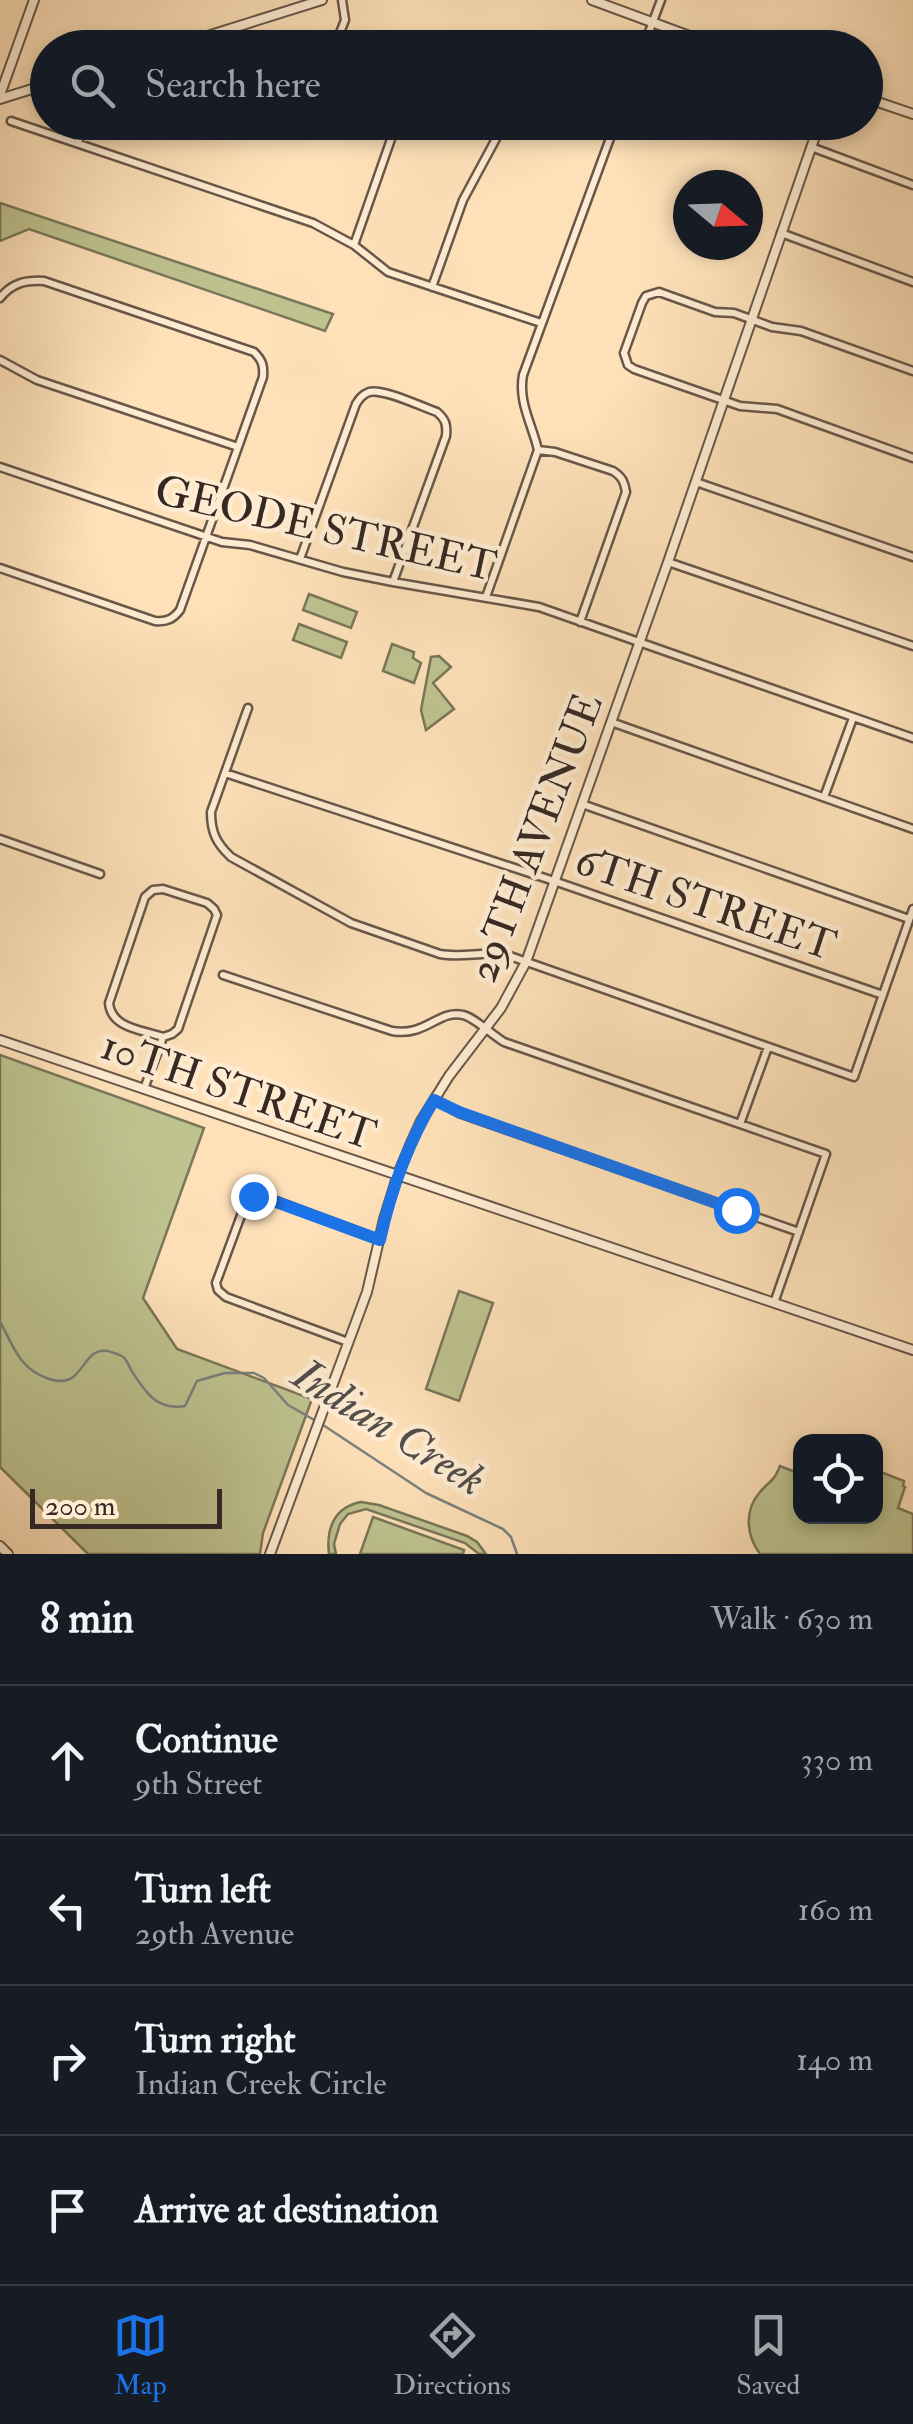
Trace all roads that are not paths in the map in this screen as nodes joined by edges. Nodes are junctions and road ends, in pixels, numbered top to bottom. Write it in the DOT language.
graph roads {
  1 [pos="34,0"];
  2 [pos="322,0"];
  3 [pos="342,0"];
  4 [pos="592,0"];
  5 [pos="660,0"];
  6 [pos="652,22"];
  7 [pos="228,30"];
  8 [pos="341,30"];
  9 [pos="649,30"];
  10 [pos="674,30"];
  11 [pos="30,89"];
  12 [pos="0,97"];
  13 [pos="883,104"];
  14 [pos="913,114"];
  15 [pos="11,120"];
  16 [pos="30,127"];
  17 [pos="69,140"];
  18 [pos="79,140"];
  19 [pos="392,140"];
  20 [pos="495,140"];
  21 [pos="609,140"];
  22 [pos="814,140"];
  23 [pos="78,143"];
  24 [pos="811,147"];
  25 [pos="913,185"];
  26 [pos="781,233"];
  27 [pos="354,245"];
  28 [pos="913,282"];
  29 [pos="432,287"];
  30 [pos="0,298"];
  31 [pos="751,319"];
  32 [pos="542,323"];
  33 [pos="0,360"];
  34 [pos="913,371"];
  35 [pos="722,400"];
  36 [pos="238,447"];
  37 [pos="538,450"];
  38 [pos="913,458"];
  39 [pos="0,466"];
  40 [pos="696,482"];
  41 [pos="205,537"];
  42 [pos="913,557"];
  43 [pos="300,558"];
  44 [pos="668,562"];
  45 [pos="0,568"];
  46 [pos="394,582"];
  47 [pos="486,598"];
  48 [pos="580,622"];
  49 [pos="640,643"];
  50 [pos="913,646"];
  51 [pos="248,708"];
  52 [pos="853,718"];
  53 [pos="611,722"];
  54 [pos="913,738"];
  55 [pos="225,774"];
  56 [pos="824,797"];
  57 [pos="582,804"];
  58 [pos="913,829"];
  59 [pos="0,839"];
  60 [pos="100,874"];
  61 [pos="554,881"];
  62 [pos="913,909"];
  63 [pos="909,919"];
  64 [pos="526,962"];
  65 [pos="223,975"];
  66 [pos="883,995"];
  67 [pos="486,1031"];
  68 [pos="162,1037"];
  69 [pos="0,1040"];
  70 [pos="768,1046"];
  71 [pos="144,1089"];
  72 [pos="434,1100"];
  73 [pos="740,1124"];
  74 [pos="398,1174"];
  75 [pos="799,1232"];
  76 [pos="380,1240"];
  77 [pos="774,1304"];
  78 [pos="348,1342"];
  79 [pos="913,1350"];
  80 [pos="0,1546"];
  81 [pos="8,1554"];
  82 [pos="270,1554"];
  1 -- 12 [label="street"];
  2 -- 7 [label="street"];
  3 -- 8 [label="street"];
  4 -- 6 [label="street"];
  5 -- 6 [label="street"];
  6 -- 9 [label="street"];
  6 -- 10 [label="street"];
  11 -- 12 [label="street"];
  13 -- 14 [label="street"];
  15 -- 16 [label="street"];
  17 -- 23 [label="street"];
  18 -- 23 [label="street"];
  19 -- 27 [label="street"];
  20 -- 29 [label="street"];
  21 -- 32 [label="street"];
  22 -- 24 [label="street, 29TH AVENUE"];
  23 -- 27 [label="street"];
  24 -- 25 [label="street"];
  24 -- 26 [label="street, 29TH AVENUE"];
  26 -- 28 [label="street"];
  26 -- 31 [label="street, 29TH AVENUE"];
  27 -- 29 [label="street"];
  29 -- 32 [label="street"];
  30 -- 36 [label="street"];
  31 -- 34 [label="street"];
  31 -- 35 [label="street, 29TH AVENUE"];
  31 -- 35 [label="street"];
  32 -- 37 [label="street"];
  33 -- 36 [label="street"];
  35 -- 38 [label="street"];
  35 -- 40 [label="street, 29TH AVENUE"];
  36 -- 41 [label="street"];
  37 -- 47 [label="street"];
  37 -- 48 [label="street"];
  39 -- 41 [label="street, GEODE STREET"];
  40 -- 42 [label="street"];
  40 -- 44 [label="street, 29TH AVENUE"];
  41 -- 43 [label="street, GEODE STREET"];
  41 -- 45 [label="street"];
  43 -- 46 [label="street, GEODE STREET"];
  43 -- 46 [label="street"];
  44 -- 49 [label="street, 29TH AVENUE"];
  44 -- 50 [label="street"];
  46 -- 47 [label="street, GEODE STREET"];
  47 -- 48 [label="street, GEODE STREET"];
  48 -- 49 [label="street, GEODE STREET"];
  49 -- 52 [label="street, GEODE STREET"];
  49 -- 53 [label="street, 29TH AVENUE"];
  51 -- 55 [label="street"];
  52 -- 54 [label="street, GEODE STREET"];
  52 -- 56 [label="street"];
  53 -- 56 [label="street"];
  53 -- 57 [label="street, 29TH AVENUE"];
  55 -- 61 [label="street, 6TH STREET"];
  55 -- 64 [label="street"];
  56 -- 58 [label="street"];
  57 -- 61 [label="street, 29TH AVENUE"];
  57 -- 63 [label="street"];
  59 -- 60 [label="street"];
  61 -- 64 [label="street, 29TH AVENUE"];
  61 -- 66 [label="street, 6TH STREET"];
  62 -- 63 [label="street"];
  63 -- 66 [label="street"];
  64 -- 67 [label="street, 29TH AVENUE"];
  64 -- 70 [label="street"];
  65 -- 67 [label="street"];
  66 -- 70 [label="street"];
  67 -- 72 [label="street, 29TH AVENUE"];
  67 -- 73 [label="street"];
  68 -- 68 [label="street"];
  68 -- 71 [label="street"];
  69 -- 71 [label="street, 10TH STREET"];
  70 -- 73 [label="street"];
  71 -- 74 [label="street, 10TH STREET"];
  72 -- 74 [label="street, 29TH AVENUE"];
  72 -- 75 [label="street"];
  73 -- 75 [label="street"];
  74 -- 76 [label="street, 29TH AVENUE"];
  74 -- 77 [label="street, 10TH STREET"];
  75 -- 77 [label="street"];
  76 -- 78 [label="street, 29TH AVENUE"];
  76 -- 78 [label="street"];
  77 -- 79 [label="street, 10TH STREET"];
  78 -- 82 [label="street, 29TH AVENUE"];
  80 -- 81 [label="street"];
}
